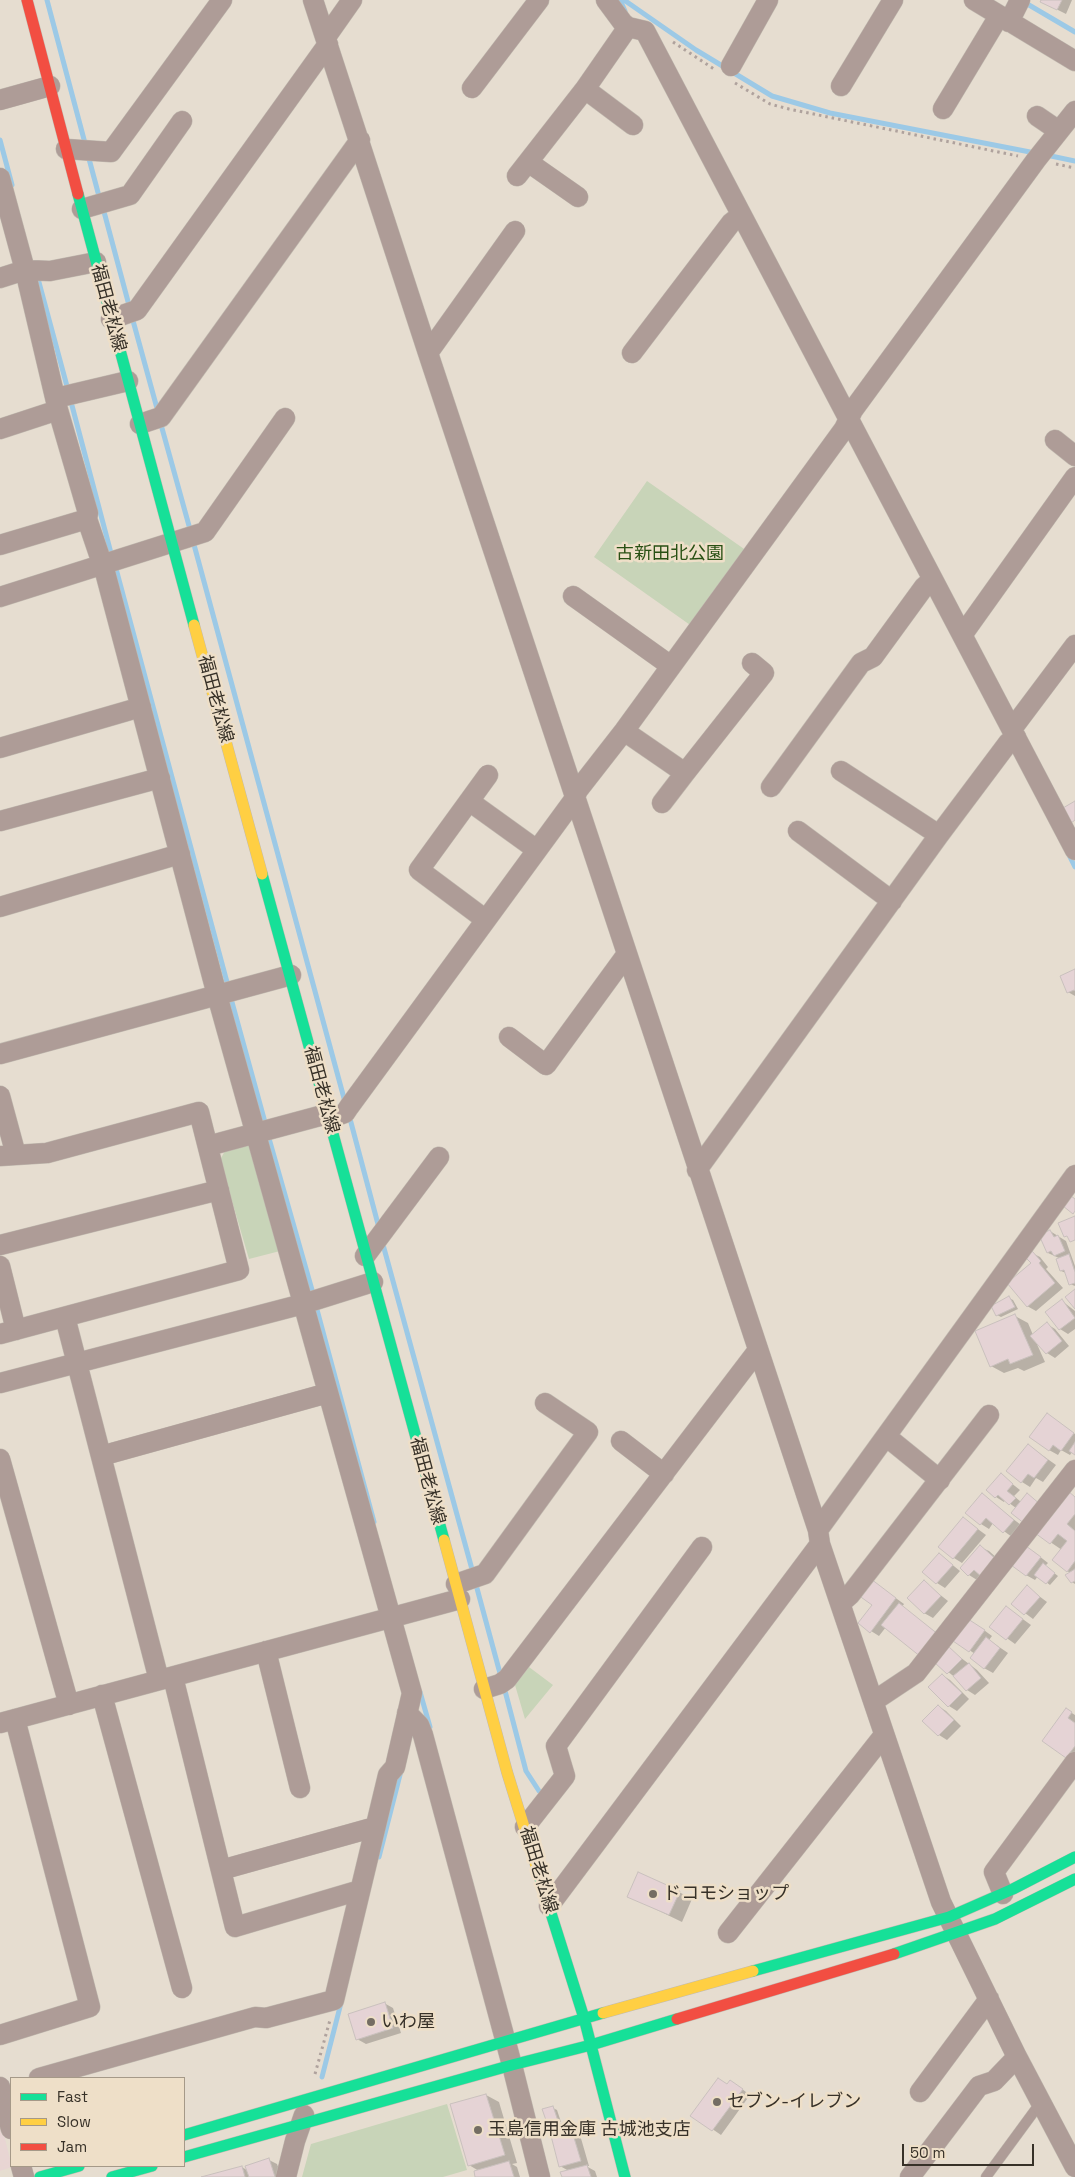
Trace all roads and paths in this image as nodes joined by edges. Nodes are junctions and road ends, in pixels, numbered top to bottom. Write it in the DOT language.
graph roads {
  1 [pos="27,0"];
  2 [pos="222,0"];
  3 [pos="313,0"];
  4 [pos="352,0"];
  5 [pos="539,0"];
  6 [pos="606,0"];
  7 [pos="768,0"];
  8 [pos="893,0"];
  9 [pos="974,0"];
  10 [pos="1020,1"];
  11 [pos="1004,19"];
  12 [pos="635,28"];
  13 [pos="327,41"];
  14 [pos="1075,61"];
  15 [pos="725,71"];
  16 [pos="50,86"];
  17 [pos="841,86"];
  18 [pos="472,88"];
  19 [pos="585,89"];
  20 [pos="0,100"];
  21 [pos="943,109"];
  22 [pos="1075,111"];
  23 [pos="1037,116"];
  24 [pos="182,121"];
  25 [pos="633,125"];
  26 [pos="1059,130"];
  27 [pos="360,140"];
  28 [pos="81,150"];
  29 [pos="1036,160"];
  30 [pos="1075,168"];
  31 [pos="0,178"];
  32 [pos="578,197"];
  33 [pos="96,205"];
  34 [pos="5,218"];
  35 [pos="737,218"];
  36 [pos="516,231"];
  37 [pos="96,262"];
  38 [pos="32,270"];
  39 [pos="0,278"];
  40 [pos="124,315"];
  41 [pos="431,348"];
  42 [pos="632,353"];
  43 [pos="128,381"];
  44 [pos="62,400"];
  45 [pos="285,418"];
  46 [pos="152,420"];
  47 [pos="847,423"];
  48 [pos="0,429"];
  49 [pos="1055,440"];
  50 [pos="1075,456"];
  51 [pos="1075,477"];
  52 [pos="87,519"];
  53 [pos="186,538"];
  54 [pos="0,545"];
  55 [pos="110,563"];
  56 [pos="929,583"];
  57 [pos="573,596"];
  58 [pos="0,597"];
  59 [pos="963,634"];
  60 [pos="1075,645"];
  61 [pos="752,664"];
  62 [pos="671,666"];
  63 [pos="141,706"];
  64 [pos="624,731"];
  65 [pos="1012,737"];
  66 [pos="0,748"];
  67 [pos="841,771"];
  68 [pos="685,773"];
  69 [pos="488,775"];
  70 [pos="160,778"];
  71 [pos="771,787"];
  72 [pos="578,791"];
  73 [pos="469,801"];
  74 [pos="662,804"];
  75 [pos="0,821"];
  76 [pos="798,831"];
  77 [pos="939,836"];
  78 [pos="538,850"];
  79 [pos="1075,850"];
  80 [pos="180,854"];
  81 [pos="892,901"];
  82 [pos="0,907"];
  83 [pos="486,920"];
  84 [pos="627,954"];
  85 [pos="290,975"];
  86 [pos="225,993"];
  87 [pos="509,1038"];
  88 [pos="0,1054"];
  89 [pos="0,1096"];
  90 [pos="338,1113"];
  91 [pos="263,1131"];
  92 [pos="208,1146"];
  93 [pos="8,1156"];
  94 [pos="439,1157"];
  95 [pos="701,1165"];
  96 [pos="1075,1175"];
  97 [pos="219,1190"];
  98 [pos="0,1245"];
  99 [pos="365,1256"];
  100 [pos="0,1266"];
  101 [pos="372,1282"];
  102 [pos="310,1302"];
  103 [pos="64,1317"];
  104 [pos="8,1332"];
  105 [pos="758,1350"];
  106 [pos="76,1363"];
  107 [pos="0,1383"];
  108 [pos="328,1393"];
  109 [pos="545,1403"];
  110 [pos="989,1415"];
  111 [pos="887,1437"];
  112 [pos="621,1441"];
  113 [pos="101,1456"];
  114 [pos="0,1459"];
  115 [pos="1075,1470"];
  116 [pos="664,1474"];
  117 [pos="940,1480"];
  118 [pos="821,1530"];
  119 [pos="702,1547"];
  120 [pos="466,1585"];
  121 [pos="845,1599"];
  122 [pos="391,1617"];
  123 [pos="266,1651"];
  124 [pos="166,1678"];
  125 [pos="497,1684"];
  126 [pos="102,1696"];
  127 [pos="879,1699"];
  128 [pos="68,1704"];
  129 [pos="413,1718"];
  130 [pos="7,1721"];
  131 [pos="884,1734"];
  132 [pos="1075,1762"];
  133 [pos="300,1788"];
  134 [pos="375,1827"];
  135 [pos="525,1827"];
  136 [pos="1075,1857"];
  137 [pos="221,1870"];
  138 [pos="1075,1879"];
  139 [pos="360,1890"];
  140 [pos="1003,1894"];
  141 [pos="549,1906"];
  142 [pos="953,1925"];
  143 [pos="728,1933"];
  144 [pos="182,1988"];
  145 [pos="989,1999"];
  146 [pos="334,2000"];
  147 [pos="584,2018"];
  148 [pos="0,2035"];
  149 [pos="505,2042"];
  150 [pos="591,2045"];
  151 [pos="1016,2057"];
  152 [pos="512,2065"];
  153 [pos="43,2077"];
  154 [pos="315,2077"];
  155 [pos="0,2088"];
  156 [pos="920,2092"];
  157 [pos="310,2099"];
  158 [pos="1041,2102"];
  159 [pos="301,2123"];
  160 [pos="10,2125"];
  161 [pos="185,2135"];
  162 [pos="185,2157"];
  163 [pos="75,2167"];
  164 [pos="148,2167"];
  165 [pos="1075,2167"];
  166 [pos="40,2177"];
  167 [pos="112,2177"];
  168 [pos="286,2177"];
  169 [pos="540,2177"];
  170 [pos="625,2177"];
  171 [pos="910,2177"];
  172 [pos="986,2177"];
  1 -- 16 [label="main road, 福田老松線"];
  2 -- 28 [label="street"];
  3 -- 13 [label="street"];
  4 -- 13 [label="street"];
  5 -- 18 [label="street"];
  6 -- 12 [label="street"];
  7 -- 15 [label="street"];
  8 -- 17 [label="street"];
  9 -- 11 [label="street"];
  10 -- 11 [label="street"];
  11 -- 14 [label="street"];
  11 -- 21 [label="street"];
  12 -- 15 [label="path"];
  12 -- 19 [label="street"];
  12 -- 35 [label="street"];
  13 -- 27 [label="street"];
  13 -- 40 [label="street"];
  15 -- 29 [label="path"];
  16 -- 20 [label="street"];
  16 -- 28 [label="main road, 福田老松線"];
  19 -- 25 [label="street"];
  19 -- 32 [label="street"];
  22 -- 26 [label="street"];
  23 -- 26 [label="street"];
  24 -- 33 [label="street"];
  26 -- 29 [label="street"];
  27 -- 41 [label="street"];
  27 -- 46 [label="street"];
  28 -- 33 [label="main road, 福田老松線"];
  29 -- 30 [label="path"];
  29 -- 47 [label="street"];
  31 -- 34 [label="street"];
  33 -- 37 [label="main road, 福田老松線"];
  34 -- 38 [label="street"];
  35 -- 42 [label="street"];
  35 -- 47 [label="street"];
  36 -- 41 [label="street"];
  37 -- 38 [label="street"];
  37 -- 40 [label="main road, 福田老松線"];
  38 -- 39 [label="street"];
  38 -- 44 [label="street"];
  40 -- 43 [label="main road, 福田老松線"];
  41 -- 72 [label="street"];
  43 -- 44 [label="street"];
  43 -- 46 [label="main road, 福田老松線"];
  44 -- 48 [label="street"];
  44 -- 52 [label="street"];
  45 -- 53 [label="street"];
  46 -- 53 [label="main road, 福田老松線"];
  47 -- 56 [label="street"];
  47 -- 62 [label="street"];
  49 -- 50 [label="street"];
  51 -- 59 [label="street"];
  52 -- 54 [label="street"];
  52 -- 55 [label="street"];
  53 -- 55 [label="street"];
  53 -- 85 [label="main road, 福田老松線"];
  55 -- 58 [label="street"];
  55 -- 63 [label="street"];
  56 -- 59 [label="street"];
  56 -- 71 [label="street"];
  57 -- 62 [label="street"];
  59 -- 65 [label="street"];
  60 -- 65 [label="street"];
  61 -- 68 [label="street"];
  62 -- 64 [label="street"];
  63 -- 66 [label="street"];
  63 -- 70 [label="street"];
  64 -- 68 [label="street"];
  64 -- 72 [label="street"];
  65 -- 77 [label="street"];
  65 -- 79 [label="street"];
  67 -- 77 [label="street"];
  68 -- 74 [label="street"];
  69 -- 73 [label="street"];
  70 -- 75 [label="street"];
  70 -- 80 [label="street"];
  72 -- 78 [label="street"];
  72 -- 84 [label="street"];
  73 -- 78 [label="street"];
  73 -- 83 [label="street"];
  76 -- 81 [label="street"];
  77 -- 81 [label="street"];
  78 -- 83 [label="street"];
  80 -- 82 [label="street"];
  80 -- 86 [label="street"];
  81 -- 95 [label="street"];
  83 -- 90 [label="street"];
  84 -- 87 [label="street"];
  84 -- 95 [label="street"];
  85 -- 86 [label="street"];
  85 -- 90 [label="main road, 福田老松線"];
  86 -- 88 [label="street"];
  86 -- 91 [label="street"];
  89 -- 93 [label="street"];
  90 -- 91 [label="street"];
  90 -- 99 [label="main road, 福田老松線"];
  91 -- 92 [label="street"];
  91 -- 102 [label="street"];
  92 -- 93 [label="street"];
  92 -- 97 [label="street"];
  94 -- 99 [label="street"];
  95 -- 105 [label="street"];
  96 -- 111 [label="street"];
  97 -- 98 [label="street"];
  97 -- 103 [label="street"];
  99 -- 101 [label="main road, 福田老松線"];
  100 -- 104 [label="street"];
  101 -- 102 [label="street"];
  101 -- 120 [label="main road, 福田老松線"];
  102 -- 106 [label="street"];
  102 -- 108 [label="street"];
  103 -- 104 [label="street"];
  103 -- 106 [label="street"];
  105 -- 116 [label="street"];
  105 -- 118 [label="street"];
  106 -- 107 [label="street"];
  106 -- 113 [label="street"];
  108 -- 113 [label="street"];
  108 -- 122 [label="street"];
  109 -- 120 [label="street"];
  110 -- 117 [label="street"];
  111 -- 117 [label="street"];
  111 -- 118 [label="street"];
  112 -- 116 [label="street"];
  113 -- 124 [label="street"];
  114 -- 128 [label="street"];
  115 -- 127 [label="street"];
  116 -- 125 [label="street"];
  117 -- 121 [label="street"];
  118 -- 121 [label="street"];
  118 -- 141 [label="street"];
  119 -- 135 [label="street"];
  120 -- 122 [label="street"];
  120 -- 125 [label="main road, 福田老松線"];
  121 -- 127 [label="street"];
  122 -- 123 [label="street"];
  122 -- 129 [label="street"];
  123 -- 124 [label="street"];
  123 -- 133 [label="street"];
  124 -- 126 [label="street"];
  124 -- 137 [label="street"];
  125 -- 135 [label="main road, 福田老松線"];
  126 -- 128 [label="street"];
  126 -- 144 [label="street"];
  127 -- 131 [label="street"];
  128 -- 130 [label="street"];
  129 -- 134 [label="street"];
  129 -- 149 [label="street"];
  130 -- 148 [label="street"];
  131 -- 142 [label="street"];
  131 -- 143 [label="street"];
  132 -- 140 [label="street"];
  134 -- 137 [label="street"];
  134 -- 139 [label="street"];
  135 -- 141 [label="main road, 福田老松線"];
  136 -- 140 [label="main road"];
  137 -- 139 [label="street"];
  138 -- 142 [label="main road"];
  139 -- 146 [label="street"];
  140 -- 142 [label="main road"];
  141 -- 147 [label="main road, 福田老松線"];
  142 -- 145 [label="street"];
  142 -- 147 [label="main road"];
  142 -- 150 [label="main road"];
  145 -- 151 [label="street"];
  145 -- 156 [label="street"];
  146 -- 153 [label="street"];
  146 -- 154 [label="path"];
  147 -- 149 [label="main road"];
  147 -- 150 [label="main road, 福田老松線"];
  149 -- 152 [label="street"];
  149 -- 157 [label="main road"];
  150 -- 152 [label="main road"];
  150 -- 170 [label="main road, 福田老松線"];
  151 -- 158 [label="street"];
  151 -- 171 [label="street"];
  152 -- 159 [label="main road"];
  152 -- 169 [label="street"];
  155 -- 160 [label="street"];
  157 -- 159 [label="street"];
  157 -- 161 [label="main road"];
  158 -- 165 [label="street"];
  158 -- 172 [label="lane"];
  159 -- 162 [label="main road"];
  159 -- 168 [label="street"];
  163 -- 166 [label="main road"];
  164 -- 167 [label="main road"];
}
